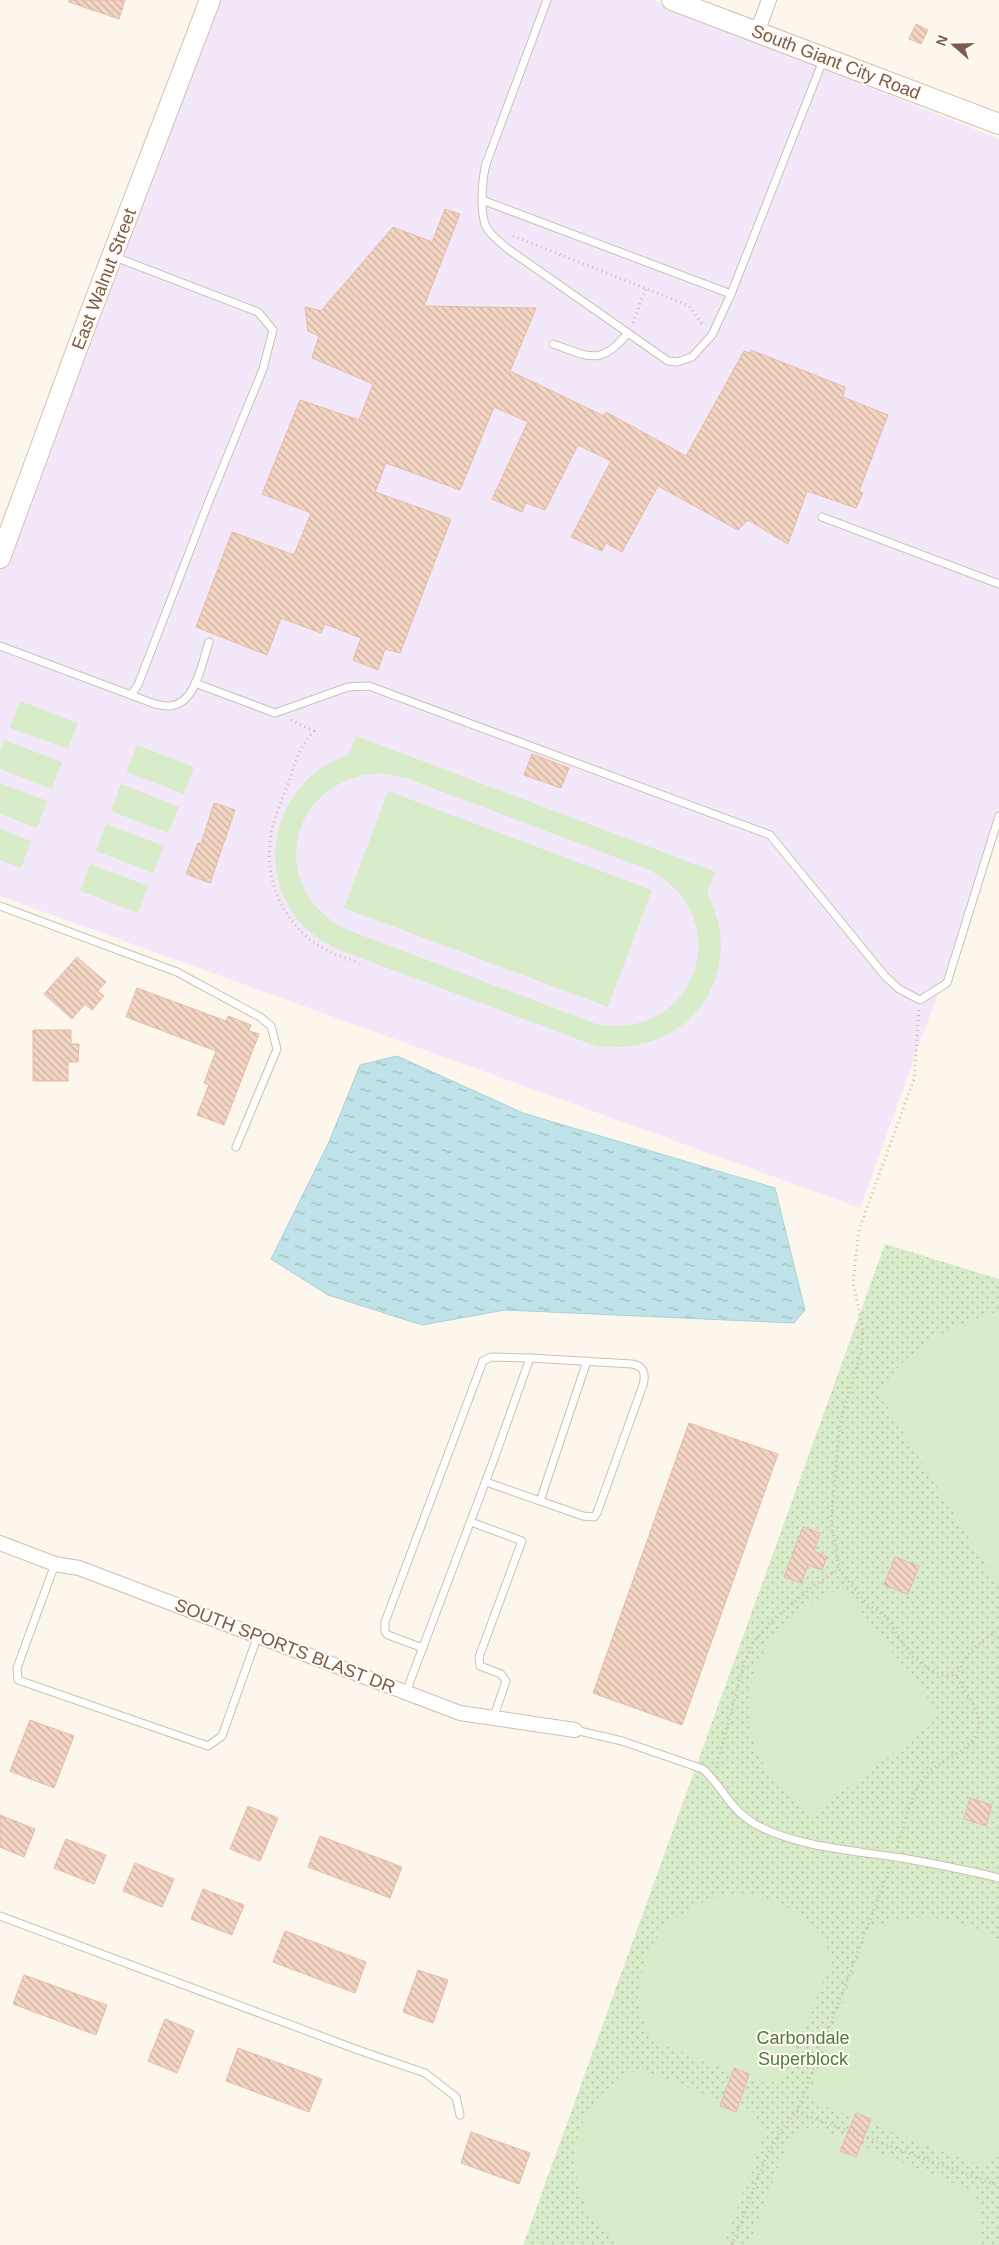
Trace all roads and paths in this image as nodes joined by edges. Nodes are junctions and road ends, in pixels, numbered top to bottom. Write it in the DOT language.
graph roads {
  1 [pos="210,0"];
  2 [pos="547,0"];
  3 [pos="672,0"];
  4 [pos="769,0"];
  5 [pos="757,32"];
  6 [pos="824,58"];
  7 [pos="999,124"];
  8 [pos="482,200"];
  9 [pos="512,236"];
  10 [pos="112,256"];
  11 [pos="646,288"];
  12 [pos="731,294"];
  13 [pos="632,325"];
  14 [pos="703,325"];
  15 [pos="627,334"];
  16 [pos="553,344"];
  17 [pos="822,517"];
  18 [pos="0,558"];
  19 [pos="999,584"];
  20 [pos="209,642"];
  21 [pos="0,646"];
  22 [pos="195,683"];
  23 [pos="131,695"];
  24 [pos="275,713"];
  25 [pos="999,816"];
  26 [pos="0,906"];
  27 [pos="359,963"];
  28 [pos="920,1000"];
  29 [pos="236,1147"];
  30 [pos="530,1358"];
  31 [pos="587,1361"];
  32 [pos="486,1482"];
  33 [pos="540,1501"];
  34 [pos="471,1522"];
  35 [pos="0,1543"];
  36 [pos="55,1564"];
  37 [pos="839,1569"];
  38 [pos="999,1630"];
  39 [pos="258,1635"];
  40 [pos="423,1648"];
  41 [pos="956,1676"];
  42 [pos="406,1692"];
  43 [pos="493,1720"];
  44 [pos="575,1730"];
  45 [pos="713,1778"];
  46 [pos="893,1858"];
  47 [pos="999,1878"];
  48 [pos="0,1916"];
  49 [pos="798,2112"];
  50 [pos="460,2115"];
  51 [pos="999,2186"];
  52 [pos="732,2245"];
  1 -- 10 [label="street, East Walnut Street"];
  2 -- 8 [label="lane"];
  3 -- 5 [label="street, South Giant City Road"];
  4 -- 5 [label="street"];
  5 -- 6 [label="street, South Giant City Road"];
  6 -- 7 [label="street, South Giant City Road"];
  6 -- 12 [label="lane"];
  8 -- 12 [label="lane"];
  8 -- 15 [label="lane"];
  9 -- 11 [label="path"];
  10 -- 18 [label="street, East Walnut Street"];
  10 -- 23 [label="lane"];
  11 -- 13 [label="path"];
  11 -- 14 [label="path"];
  12 -- 15 [label="lane"];
  15 -- 16 [label="lane"];
  17 -- 19 [label="lane"];
  20 -- 22 [label="lane"];
  21 -- 23 [label="lane"];
  22 -- 23 [label="lane"];
  22 -- 24 [label="lane"];
  24 -- 27 [label="path"];
  24 -- 28 [label="lane"];
  25 -- 28 [label="lane"];
  26 -- 29 [label="lane"];
  28 -- 37 [label="path"];
  30 -- 31 [label="lane"];
  30 -- 32 [label="lane"];
  30 -- 40 [label="lane"];
  31 -- 33 [label="lane"];
  31 -- 33 [label="lane"];
  32 -- 33 [label="lane"];
  32 -- 34 [label="lane"];
  34 -- 40 [label="lane"];
  34 -- 43 [label="lane"];
  35 -- 36 [label="street, SOUTH SPORTS BLAST DR"];
  36 -- 39 [label="street, SOUTH SPORTS BLAST DR"];
  36 -- 39 [label="lane"];
  37 -- 41 [label="path"];
  37 -- 45 [label="path"];
  38 -- 41 [label="path"];
  39 -- 42 [label="street, SOUTH SPORTS BLAST DR"];
  40 -- 42 [label="lane"];
  41 -- 46 [label="path"];
  42 -- 43 [label="street, SOUTH SPORTS BLAST DR"];
  43 -- 44 [label="street, SOUTH SPORTS BLAST DR"];
  44 -- 45 [label="lane"];
  45 -- 46 [label="lane"];
  46 -- 47 [label="lane"];
  46 -- 49 [label="path"];
  48 -- 50 [label="lane"];
  49 -- 51 [label="path"];
  49 -- 52 [label="path"];
}
